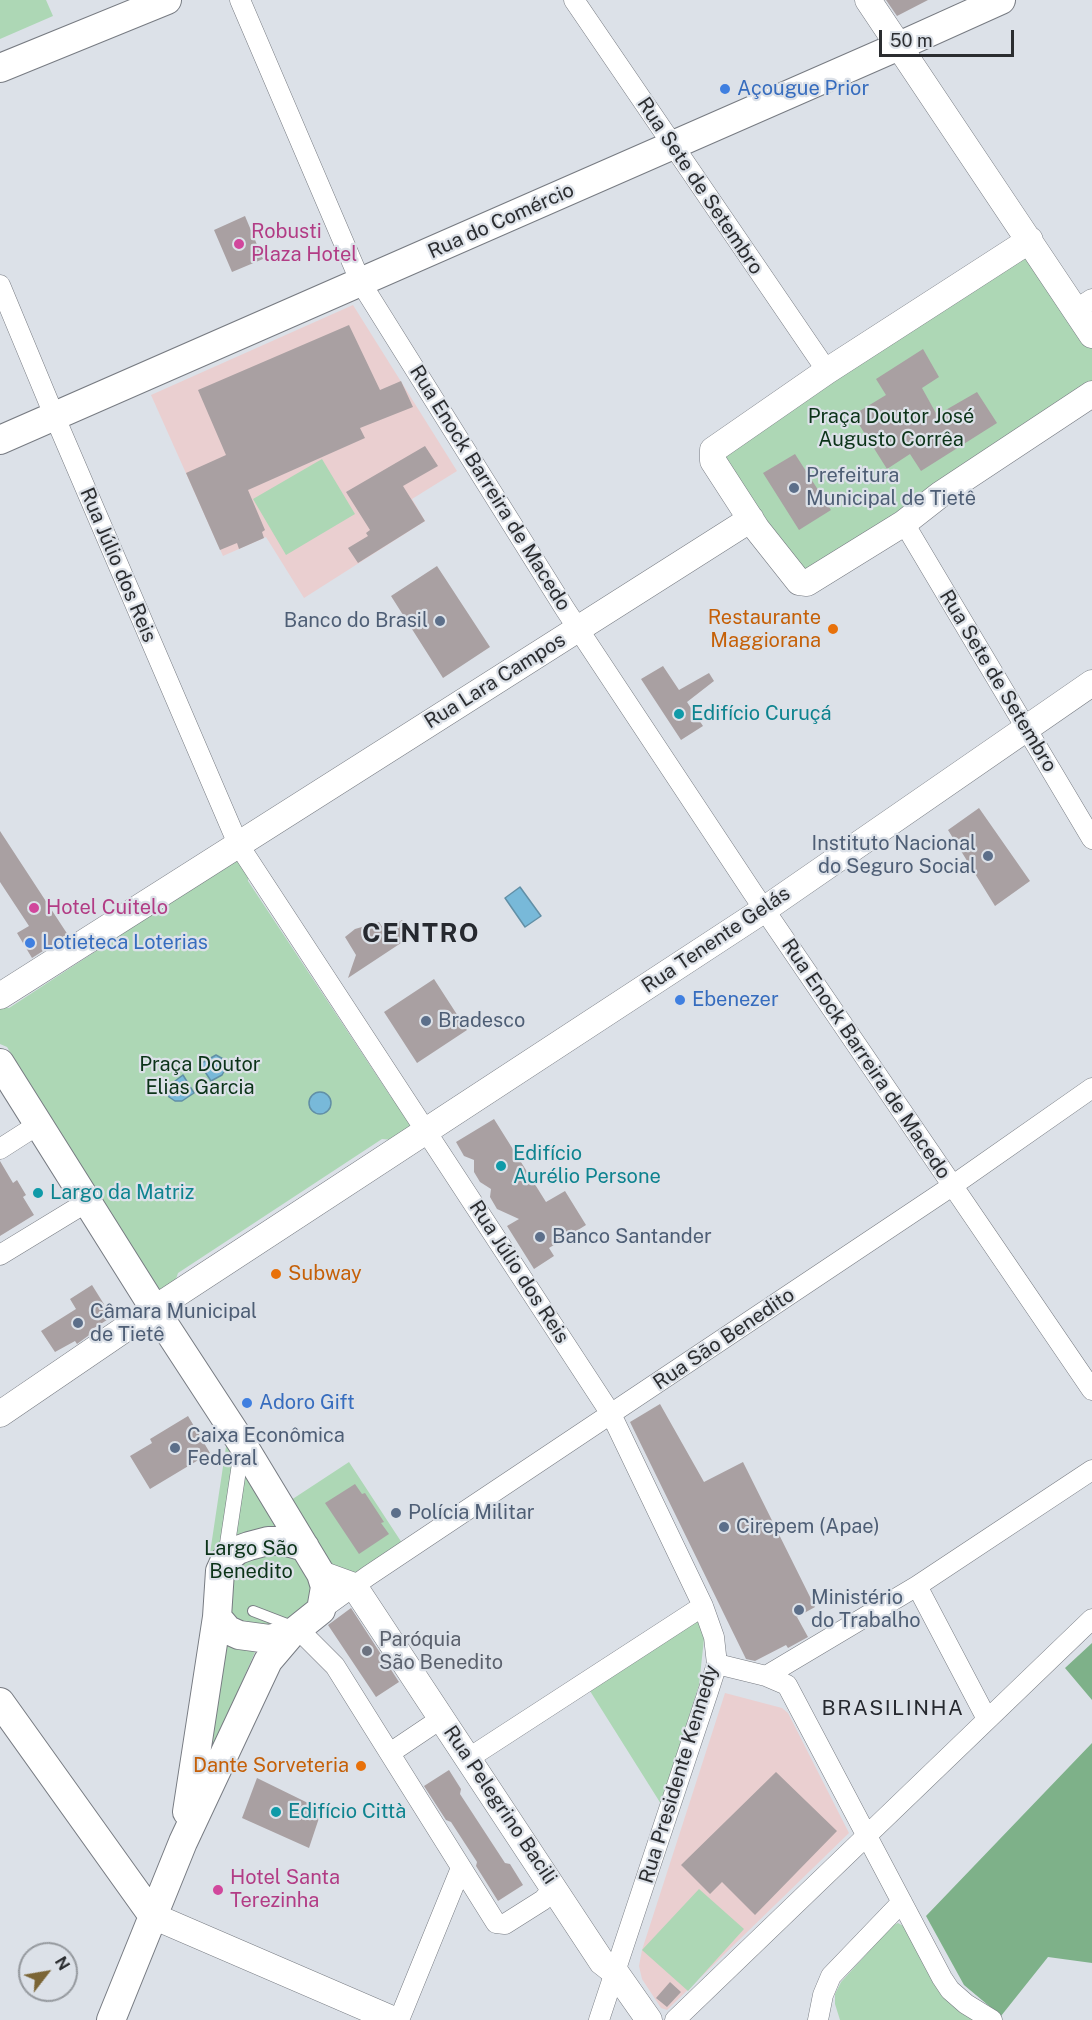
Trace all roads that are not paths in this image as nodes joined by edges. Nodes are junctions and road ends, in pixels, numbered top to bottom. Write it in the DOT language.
graph roads {
  1 [pos="168,0"];
  2 [pos="240,0"];
  3 [pos="574,0"];
  4 [pos="868,0"];
  5 [pos="1001,0"];
  6 [pos="899,46"];
  7 [pos="0,68"];
  8 [pos="672,145"];
  9 [pos="1030,240"];
  10 [pos="361,283"];
  11 [pos="0,285"];
  12 [pos="1083,304"];
  13 [pos="1092,335"];
  14 [pos="827,371"];
  15 [pos="1092,394"];
  16 [pos="54,415"];
  17 [pos="0,440"];
  18 [pos="751,519"];
  19 [pos="904,523"];
  20 [pos="578,628"];
  21 [pos="1092,683"];
  22 [pos="1026,729"];
  23 [pos="1092,839"];
  24 [pos="238,844"];
  25 [pos="765,909"];
  26 [pos="0,996"];
  27 [pos="0,1063"];
  28 [pos="1092,1089"];
  29 [pos="39,1124"];
  30 [pos="426,1131"];
  31 [pos="0,1149"];
  32 [pos="952,1186"];
  33 [pos="87,1202"];
  34 [pos="0,1255"];
  35 [pos="154,1309"];
  36 [pos="1092,1390"];
  37 [pos="0,1414"];
  38 [pos="611,1414"];
  39 [pos="243,1445"];
  40 [pos="1092,1470"];
  41 [pos="305,1547"];
  42 [pos="225,1560"];
  43 [pos="321,1574"];
  44 [pos="354,1586"];
  45 [pos="917,1586"];
  46 [pos="703,1606"];
  47 [pos="321,1610"];
  48 [pos="253,1611"];
  49 [pos="217,1617"];
  50 [pos="1092,1619"];
  51 [pos="294,1631"];
  52 [pos="717,1664"];
  53 [pos="766,1677"];
  54 [pos="2,1708"];
  55 [pos="442,1718"];
  56 [pos="987,1719"];
  57 [pos="390,1753"];
  58 [pos="468,1758"];
  59 [pos="866,1835"];
  60 [pos="183,1842"];
  61 [pos="461,1868"];
  62 [pos="553,1885"];
  63 [pos="902,1902"];
  64 [pos="153,1916"];
  65 [pos="616,1973"];
  66 [pos="111,2020"];
  67 [pos="394,2020"];
  68 [pos="399,2020"];
  69 [pos="599,2020"];
  70 [pos="649,2020"];
  71 [pos="675,2020"];
  72 [pos="818,2020"];
  73 [pos="992,2020"];
  1 -- 7 [label="main road"];
  2 -- 10 [label="street, Rua Enock Barreira de Macedo"];
  3 -- 8 [label="street, Rua Sete de Setembro"];
  4 -- 6 [label="street"];
  5 -- 6 [label="main road, Rua do Comércio"];
  6 -- 8 [label="main road, Rua do Comércio"];
  6 -- 9 [label="street"];
  8 -- 10 [label="main road, Rua do Comércio"];
  8 -- 14 [label="street, Rua Sete de Setembro"];
  9 -- 12 [label="street"];
  9 -- 14 [label="street"];
  10 -- 16 [label="main road, Rua do Comércio"];
  10 -- 20 [label="street, Rua Enock Barreira de Macedo"];
  11 -- 16 [label="street, Rua Júlio dos Reis"];
  12 -- 13 [label="street"];
  14 -- 18 [label="street"];
  15 -- 19 [label="street"];
  16 -- 17 [label="main road, Rua do Comércio"];
  16 -- 24 [label="street, Rua Júlio dos Reis"];
  18 -- 19 [label="street"];
  18 -- 20 [label="street, Rua Lara Campos"];
  19 -- 22 [label="street, Rua Sete de Setembro"];
  20 -- 24 [label="street, Rua Lara Campos"];
  20 -- 25 [label="street, Rua Enock Barreira de Macedo"];
  21 -- 22 [label="street, Rua Tenente Gelás"];
  22 -- 23 [label="street, Rua Sete de Setembro"];
  22 -- 25 [label="street, Rua Tenente Gelás"];
  24 -- 26 [label="street"];
  24 -- 30 [label="street"];
  25 -- 30 [label="street, Rua Tenente Gelás"];
  25 -- 32 [label="street, Rua Enock Barreira de Macedo"];
  27 -- 29 [label="main road"];
  28 -- 32 [label="street, Rua São Benedito"];
  29 -- 31 [label="street"];
  29 -- 33 [label="main road"];
  30 -- 35 [label="street"];
  30 -- 38 [label="street, Rua Júlio dos Reis"];
  32 -- 36 [label="street, Rua Enock Barreira de Macedo"];
  32 -- 38 [label="street, Rua São Benedito"];
  33 -- 34 [label="street"];
  33 -- 35 [label="main road"];
  35 -- 37 [label="street"];
  35 -- 39 [label="main road"];
  38 -- 44 [label="street, Rua São Benedito"];
  38 -- 46 [label="street, Rua Presidente Kennedy"];
  39 -- 41 [label="main road"];
  39 -- 42 [label="street"];
  40 -- 45 [label="street"];
  41 -- 42 [label="main road"];
  41 -- 43 [label="main road"];
  42 -- 49 [label="main road"];
  43 -- 44 [label="street"];
  43 -- 47 [label="main road"];
  44 -- 47 [label="street"];
  44 -- 55 [label="street, Rua Pelegrino Bacili"];
  45 -- 53 [label="street"];
  45 -- 56 [label="street"];
  46 -- 52 [label="street, Rua Presidente Kennedy"];
  46 -- 58 [label="street"];
  47 -- 51 [label="main road"];
  48 -- 51 [label="lane"];
  49 -- 51 [label="main road"];
  49 -- 60 [label="main road"];
  50 -- 56 [label="street"];
  51 -- 57 [label="street"];
  51 -- 60 [label="main road"];
  52 -- 53 [label="street"];
  52 -- 65 [label="street, Rua Presidente Kennedy"];
  53 -- 59 [label="street"];
  54 -- 64 [label="main road"];
  55 -- 57 [label="street"];
  55 -- 58 [label="street, Rua Pelegrino Bacili"];
  56 -- 59 [label="street"];
  57 -- 61 [label="street"];
  58 -- 62 [label="street, Rua Pelegrino Bacili"];
  59 -- 63 [label="street"];
  59 -- 71 [label="street"];
  60 -- 64 [label="main road"];
  61 -- 62 [label="street"];
  61 -- 68 [label="street"];
  62 -- 65 [label="street, Rua Pelegrino Bacili"];
  63 -- 72 [label="street"];
  63 -- 73 [label="street"];
  64 -- 66 [label="main road"];
  64 -- 67 [label="street"];
  65 -- 69 [label="street, Rua Presidente Kennedy"];
  65 -- 70 [label="street, Rua Pelegrino Bacili"];
}
